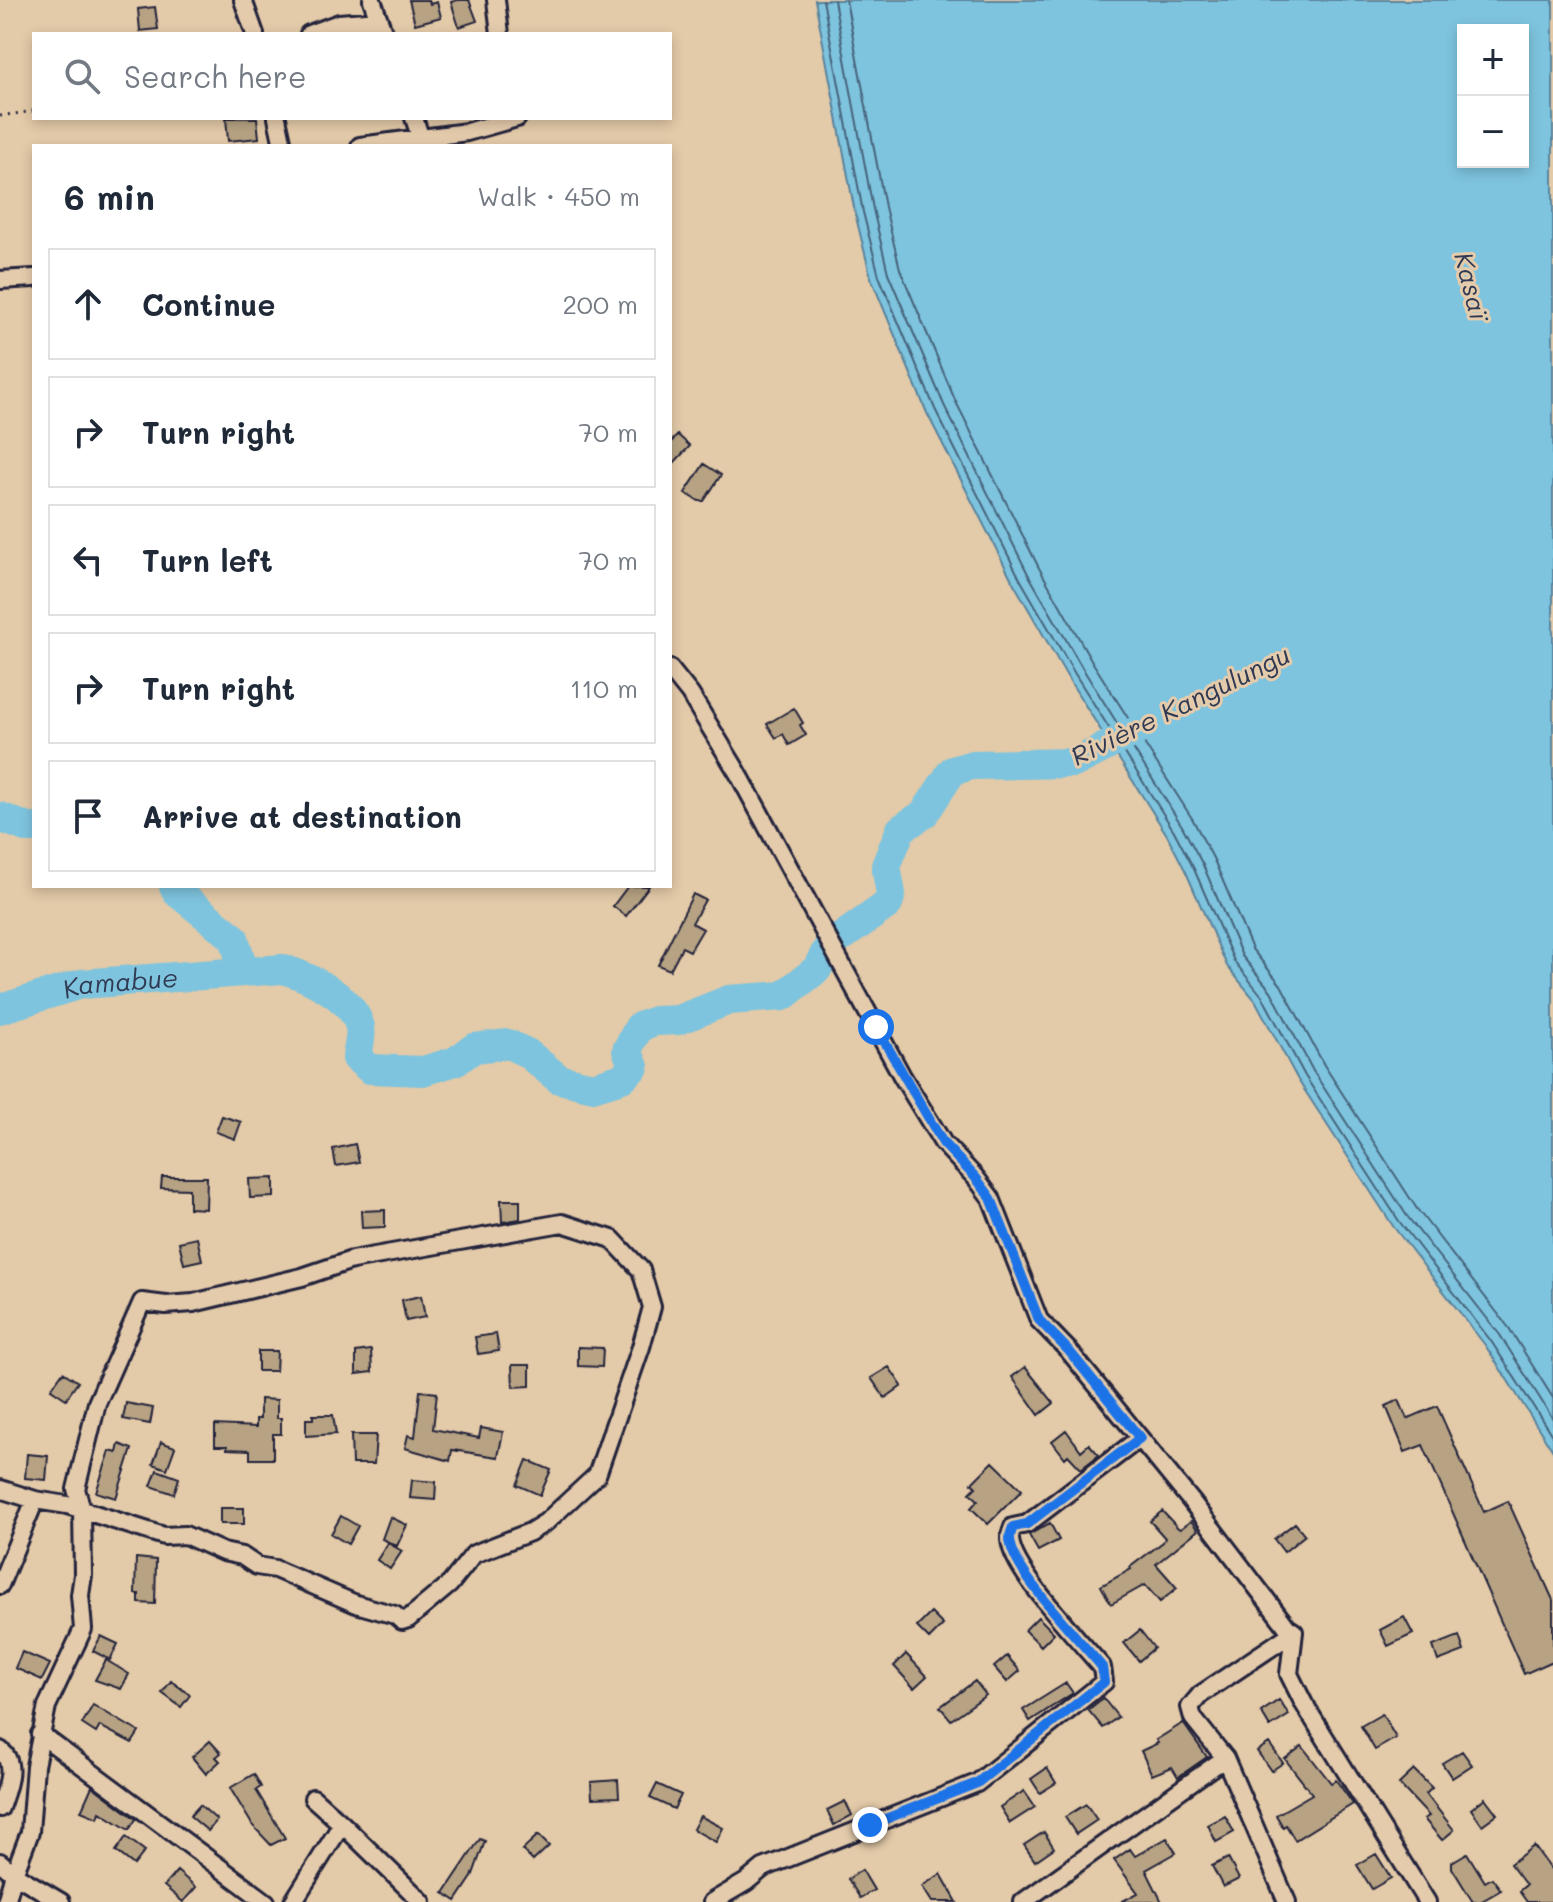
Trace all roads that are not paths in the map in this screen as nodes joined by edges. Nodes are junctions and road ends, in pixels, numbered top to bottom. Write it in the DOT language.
graph roads {
  1 [pos="243,0"];
  2 [pos="372,0"];
  3 [pos="496,0"];
  4 [pos="382,27"];
  5 [pos="254,32"];
  6 [pos="314,32"];
  7 [pos="500,32"];
  8 [pos="277,120"];
  9 [pos="415,120"];
  10 [pos="510,120"];
  11 [pos="421,139"];
  12 [pos="283,144"];
  13 [pos="377,144"];
  14 [pos="32,278"];
  15 [pos="0,280"];
  16 [pos="672,672"];
  17 [pos="1140,1438"];
  18 [pos="0,1489"];
  19 [pos="35,1500"];
  20 [pos="82,1510"];
  21 [pos="0,1585"];
  22 [pos="1294,1632"];
  23 [pos="40,1734"];
  24 [pos="0,1750"];
  25 [pos="1225,1758"];
  26 [pos="313,1798"];
  27 [pos="0,1808"];
  28 [pos="342,1824"];
  29 [pos="0,1862"];
  30 [pos="14,1874"];
  31 [pos="6,1902"];
  32 [pos="61,1902"];
  33 [pos="266,1902"];
  34 [pos="293,1902"];
  35 [pos="422,1902"];
  36 [pos="712,1902"];
  37 [pos="1023,1902"];
  38 [pos="1287,1902"];
  39 [pos="1427,1902"];
  1 -- 5 [label="street"];
  2 -- 4 [label="street"];
  3 -- 7 [label="street"];
  4 -- 6 [label="street"];
  8 -- 12 [label="street"];
  9 -- 11 [label="street"];
  10 -- 11 [label="street"];
  11 -- 13 [label="street"];
  14 -- 15 [label="street"];
  16 -- 17 [label="street"];
  17 -- 22 [label="street"];
  17 -- 36 [label="street"];
  18 -- 19 [label="street"];
  19 -- 20 [label="street"];
  19 -- 21 [label="street"];
  20 -- 20 [label="street"];
  20 -- 23 [label="street"];
  22 -- 25 [label="street"];
  22 -- 39 [label="street"];
  23 -- 30 [label="street"];
  23 -- 33 [label="street"];
  24 -- 27 [label="street"];
  25 -- 37 [label="street"];
  25 -- 38 [label="street"];
  26 -- 28 [label="street"];
  28 -- 34 [label="street"];
  28 -- 35 [label="street"];
  29 -- 30 [label="street"];
  30 -- 31 [label="street"];
  30 -- 32 [label="street"];
}
